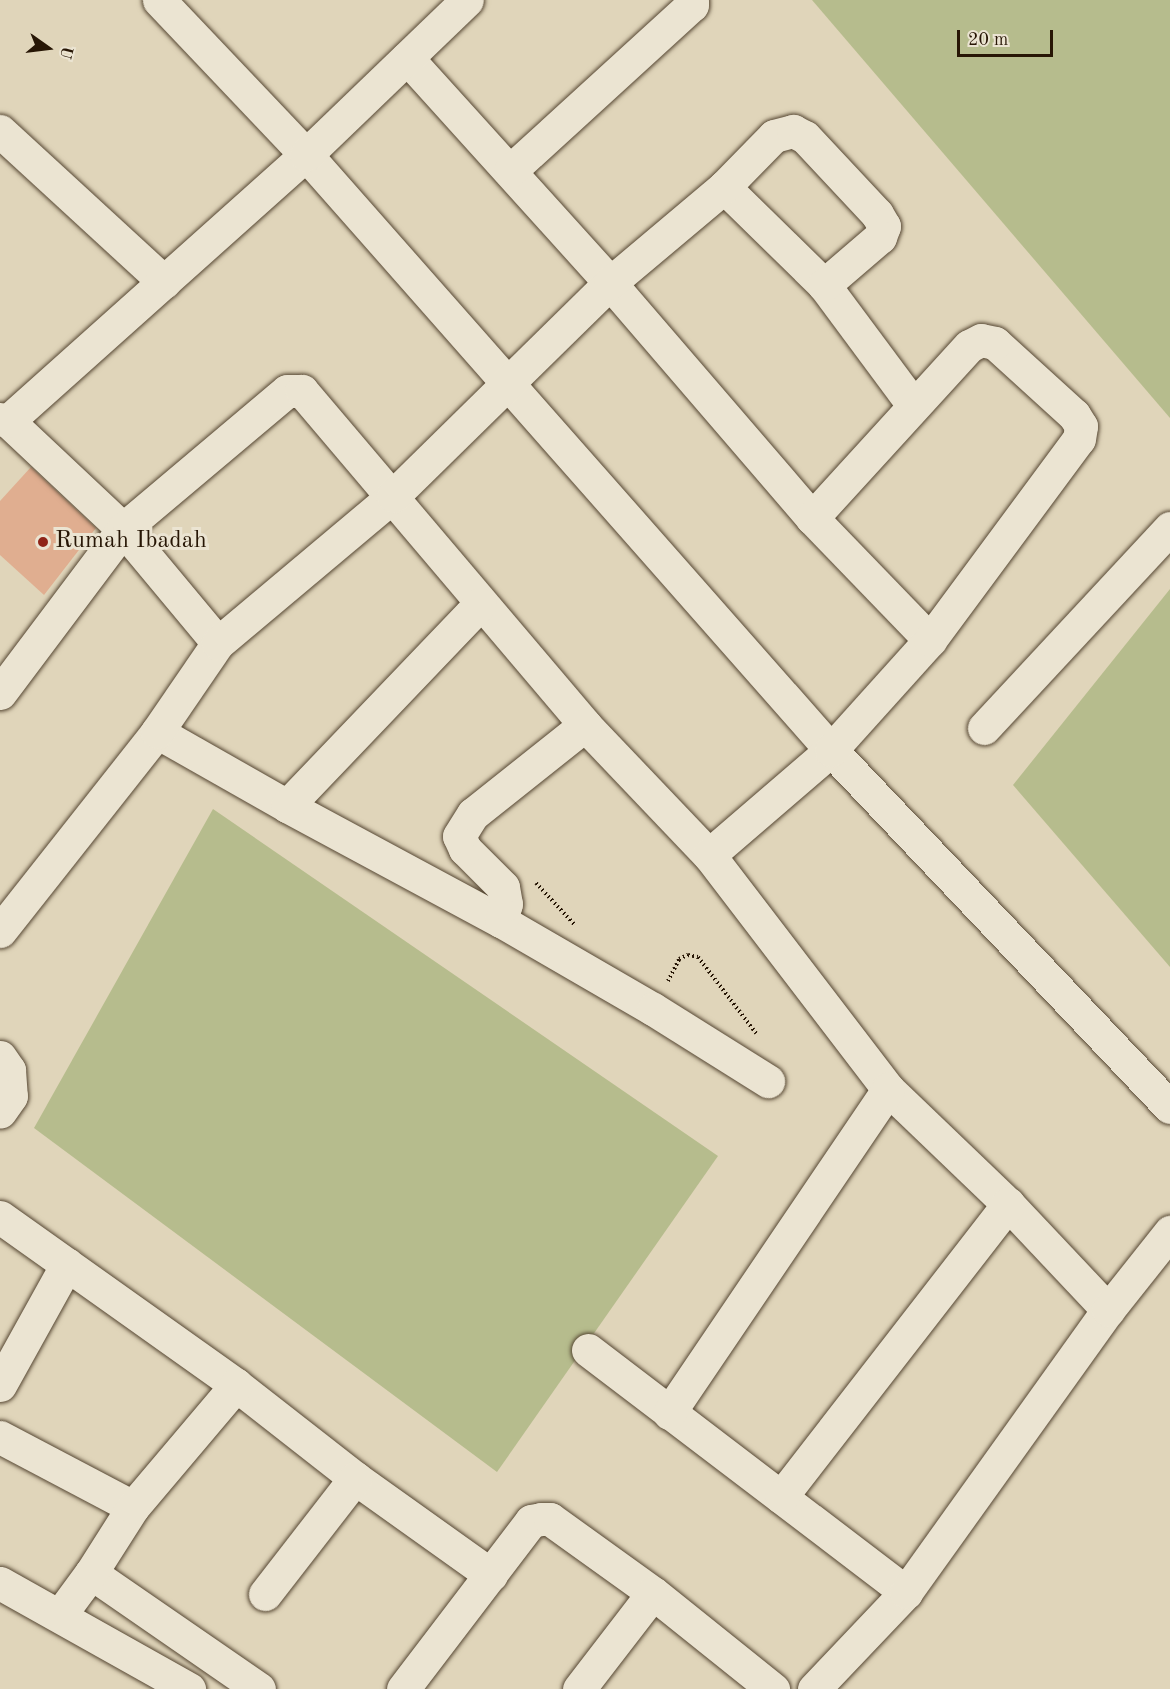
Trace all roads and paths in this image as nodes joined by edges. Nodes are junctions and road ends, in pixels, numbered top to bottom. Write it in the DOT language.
graph roads {
  1 [pos="159,0"];
  2 [pos="467,0"];
  3 [pos="692,0"];
  4 [pos="407,58"];
  5 [pos="0,131"];
  6 [pos="306,155"];
  7 [pos="510,171"];
  8 [pos="724,187"];
  9 [pos="165,282"];
  10 [pos="610,283"];
  11 [pos="824,285"];
  12 [pos="507,382"];
  13 [pos="913,405"];
  14 [pos="4,420"];
  15 [pos="393,496"];
  16 [pos="813,518"];
  17 [pos="1170,528"];
  18 [pos="123,529"];
  19 [pos="480,604"];
  20 [pos="930,640"];
  21 [pos="218,643"];
  22 [pos="0,693"];
  23 [pos="585,725"];
  24 [pos="984,728"];
  25 [pos="157,732"];
  26 [pos="831,750"];
  27 [pos="287,806"];
  28 [pos="709,855"];
  29 [pos="536,882"];
  30 [pos="501,921"];
  31 [pos="575,924"];
  32 [pos="0,931"];
  33 [pos="654,1009"];
  34 [pos="0,1057"];
  35 [pos="768,1081"];
  36 [pos="888,1089"];
  37 [pos="1170,1107"];
  38 [pos="0,1113"];
  39 [pos="1008,1204"];
  40 [pos="0,1217"];
  41 [pos="1170,1232"];
  42 [pos="67,1264"];
  43 [pos="1108,1310"];
  44 [pos="588,1350"];
  45 [pos="0,1385"];
  46 [pos="236,1385"];
  47 [pos="669,1413"];
  48 [pos="0,1437"];
  49 [pos="355,1478"];
  50 [pos="781,1497"];
  51 [pos="132,1507"];
  52 [pos="91,1573"];
  53 [pos="491,1575"];
  54 [pos="0,1583"];
  55 [pos="906,1592"];
  56 [pos="653,1593"];
  57 [pos="265,1594"];
  58 [pos="60,1615"];
  59 [pos="189,1689"];
  60 [pos="259,1689"];
  61 [pos="404,1689"];
  62 [pos="579,1689"];
  63 [pos="773,1689"];
  64 [pos="814,1689"];
  1 -- 6 [label="street"];
  2 -- 4 [label="street"];
  3 -- 7 [label="street"];
  4 -- 6 [label="street"];
  4 -- 7 [label="street"];
  5 -- 9 [label="street"];
  6 -- 9 [label="street"];
  6 -- 12 [label="street"];
  7 -- 10 [label="street"];
  8 -- 10 [label="street"];
  8 -- 11 [label="street"];
  8 -- 11 [label="street"];
  9 -- 14 [label="street"];
  10 -- 12 [label="street"];
  10 -- 16 [label="street"];
  11 -- 13 [label="street"];
  12 -- 15 [label="street"];
  12 -- 26 [label="street"];
  13 -- 16 [label="street"];
  13 -- 20 [label="street"];
  14 -- 18 [label="street"];
  15 -- 18 [label="street"];
  15 -- 19 [label="street"];
  15 -- 21 [label="street"];
  16 -- 20 [label="street"];
  17 -- 24 [label="street"];
  18 -- 21 [label="street"];
  18 -- 22 [label="street"];
  19 -- 23 [label="street"];
  19 -- 27 [label="street"];
  20 -- 26 [label="street"];
  21 -- 25 [label="street"];
  23 -- 28 [label="street"];
  23 -- 30 [label="street"];
  25 -- 27 [label="street"];
  25 -- 32 [label="street"];
  26 -- 28 [label="street"];
  26 -- 37 [label="street"];
  27 -- 30 [label="street"];
  28 -- 36 [label="street"];
  29 -- 31 [label="path"];
  30 -- 33 [label="street"];
  33 -- 35 [label="street"];
  33 -- 35 [label="path"];
  34 -- 38 [label="street"];
  36 -- 39 [label="street"];
  36 -- 47 [label="street"];
  39 -- 43 [label="street"];
  39 -- 50 [label="street"];
  40 -- 42 [label="street"];
  41 -- 43 [label="street"];
  42 -- 45 [label="street"];
  42 -- 46 [label="street"];
  43 -- 55 [label="street"];
  44 -- 47 [label="street"];
  46 -- 49 [label="street"];
  46 -- 51 [label="street"];
  47 -- 50 [label="street"];
  48 -- 51 [label="street"];
  49 -- 53 [label="street"];
  49 -- 57 [label="street"];
  50 -- 55 [label="street"];
  51 -- 52 [label="street"];
  52 -- 58 [label="street"];
  52 -- 60 [label="street"];
  53 -- 56 [label="street"];
  53 -- 61 [label="street"];
  54 -- 58 [label="street"];
  55 -- 64 [label="street"];
  56 -- 62 [label="street"];
  56 -- 63 [label="street"];
  58 -- 59 [label="street"];
}
